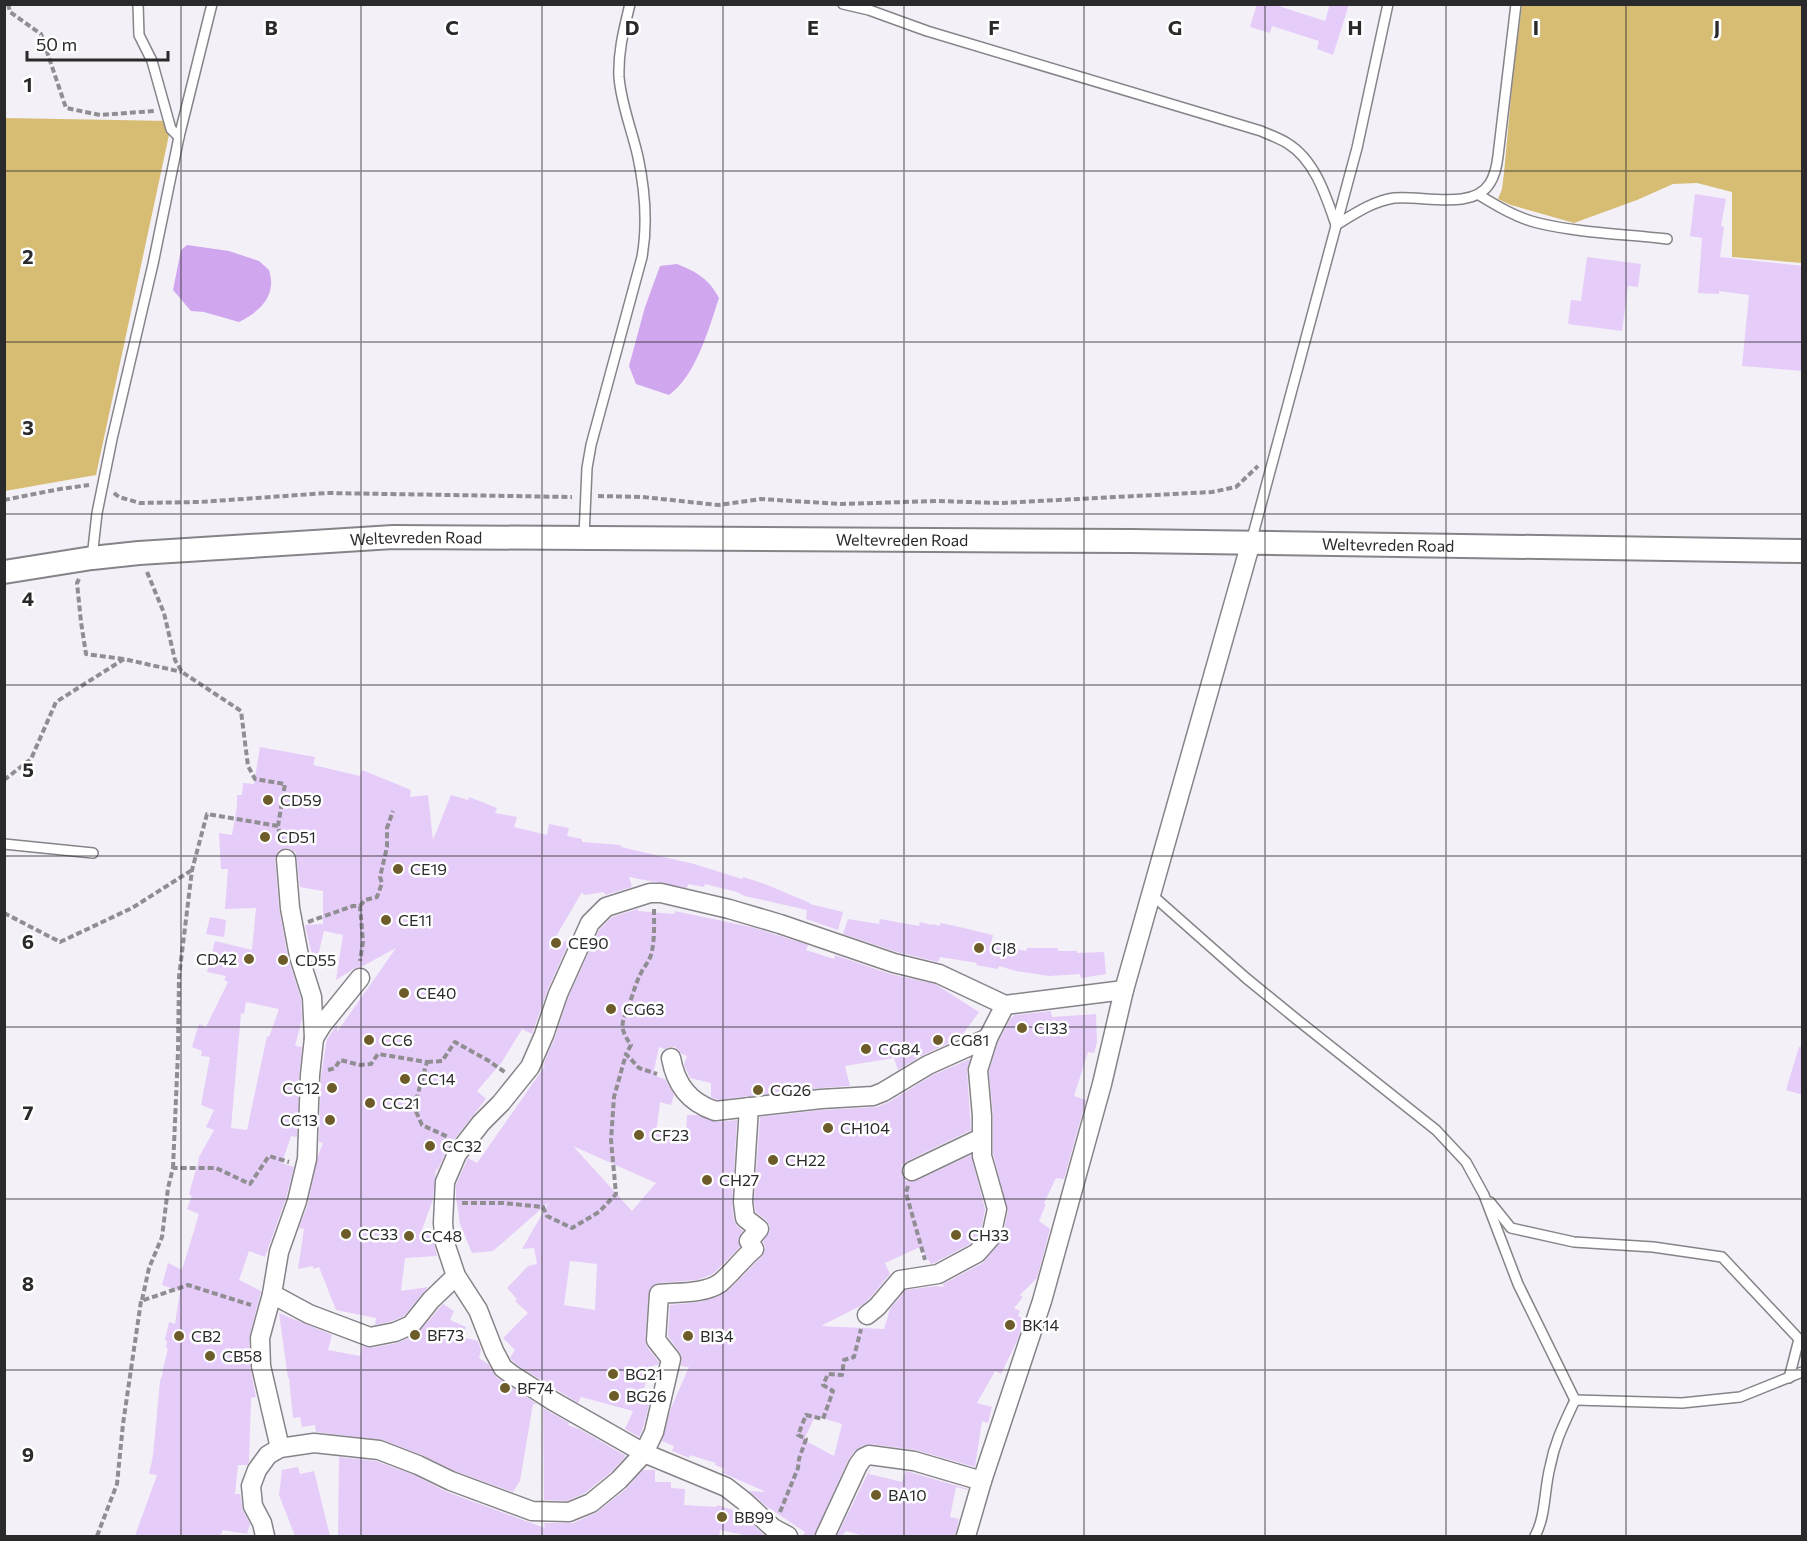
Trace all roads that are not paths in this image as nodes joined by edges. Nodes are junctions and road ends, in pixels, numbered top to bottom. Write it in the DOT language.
graph roads {
  1 [pos="138,4"];
  2 [pos="212,4"];
  3 [pos="630,4"];
  4 [pos="843,4"];
  5 [pos="1388,4"];
  6 [pos="1516,4"];
  7 [pos="868,7"];
  8 [pos="178,137"];
  9 [pos="1479,195"];
  10 [pos="1336,225"];
  11 [pos="1667,238"];
  12 [pos="584,537"];
  13 [pos="1251,542"];
  14 [pos="1803,550"];
  15 [pos="92,558"];
  16 [pos="4,572"];
  17 [pos="4,844"];
  18 [pos="93,853"];
  19 [pos="286,860"];
  20 [pos="1151,894"];
  21 [pos="360,978"];
  22 [pos="1124,990"];
  23 [pos="1005,1005"];
  24 [pos="314,1038"];
  25 [pos="988,1038"];
  26 [pos="673,1066"];
  27 [pos="749,1107"];
  28 [pos="981,1138"];
  29 [pos="912,1171"];
  30 [pos="1484,1195"];
  31 [pos="456,1276"];
  32 [pos="270,1302"];
  33 [pos="867,1315"];
  34 [pos="1803,1372"];
  35 [pos="1789,1378"];
  36 [pos="1575,1400"];
  37 [pos="280,1448"];
  38 [pos="644,1453"];
  39 [pos="982,1481"];
  40 [pos="781,1532"];
  41 [pos="265,1536"];
  42 [pos="825,1536"];
  43 [pos="966,1536"];
  44 [pos="1535,1536"];
  1 -- 8 [label="lane"];
  2 -- 8 [label="lane"];
  3 -- 12 [label="lane"];
  4 -- 7 [label="lane"];
  5 -- 10 [label="lane"];
  6 -- 9 [label="lane"];
  7 -- 10 [label="lane"];
  8 -- 15 [label="lane"];
  9 -- 10 [label="lane"];
  9 -- 11 [label="lane"];
  10 -- 13 [label="lane"];
  12 -- 13 [label="street, Weltevreden Road"];
  12 -- 15 [label="street, Weltevreden Road"];
  13 -- 14 [label="street, Weltevreden Road"];
  13 -- 20 [label="street"];
  15 -- 16 [label="street, Weltevreden Road"];
  17 -- 18 [label="lane"];
  19 -- 24 [label="street"];
  20 -- 22 [label="street"];
  20 -- 30 [label="lane"];
  21 -- 24 [label="street"];
  22 -- 23 [label="street"];
  22 -- 39 [label="street"];
  23 -- 25 [label="street"];
  23 -- 31 [label="street"];
  24 -- 32 [label="street"];
  25 -- 27 [label="street"];
  25 -- 28 [label="street"];
  26 -- 27 [label="street"];
  27 -- 38 [label="street"];
  28 -- 29 [label="street"];
  28 -- 33 [label="street"];
  30 -- 35 [label="lane"];
  30 -- 36 [label="lane"];
  31 -- 32 [label="street"];
  31 -- 38 [label="street"];
  32 -- 37 [label="street"];
  34 -- 35 [label="lane"];
  35 -- 36 [label="lane"];
  36 -- 44 [label="lane"];
  37 -- 38 [label="street"];
  37 -- 41 [label="street"];
  38 -- 40 [label="street"];
  39 -- 42 [label="street"];
  39 -- 43 [label="street"];
}
